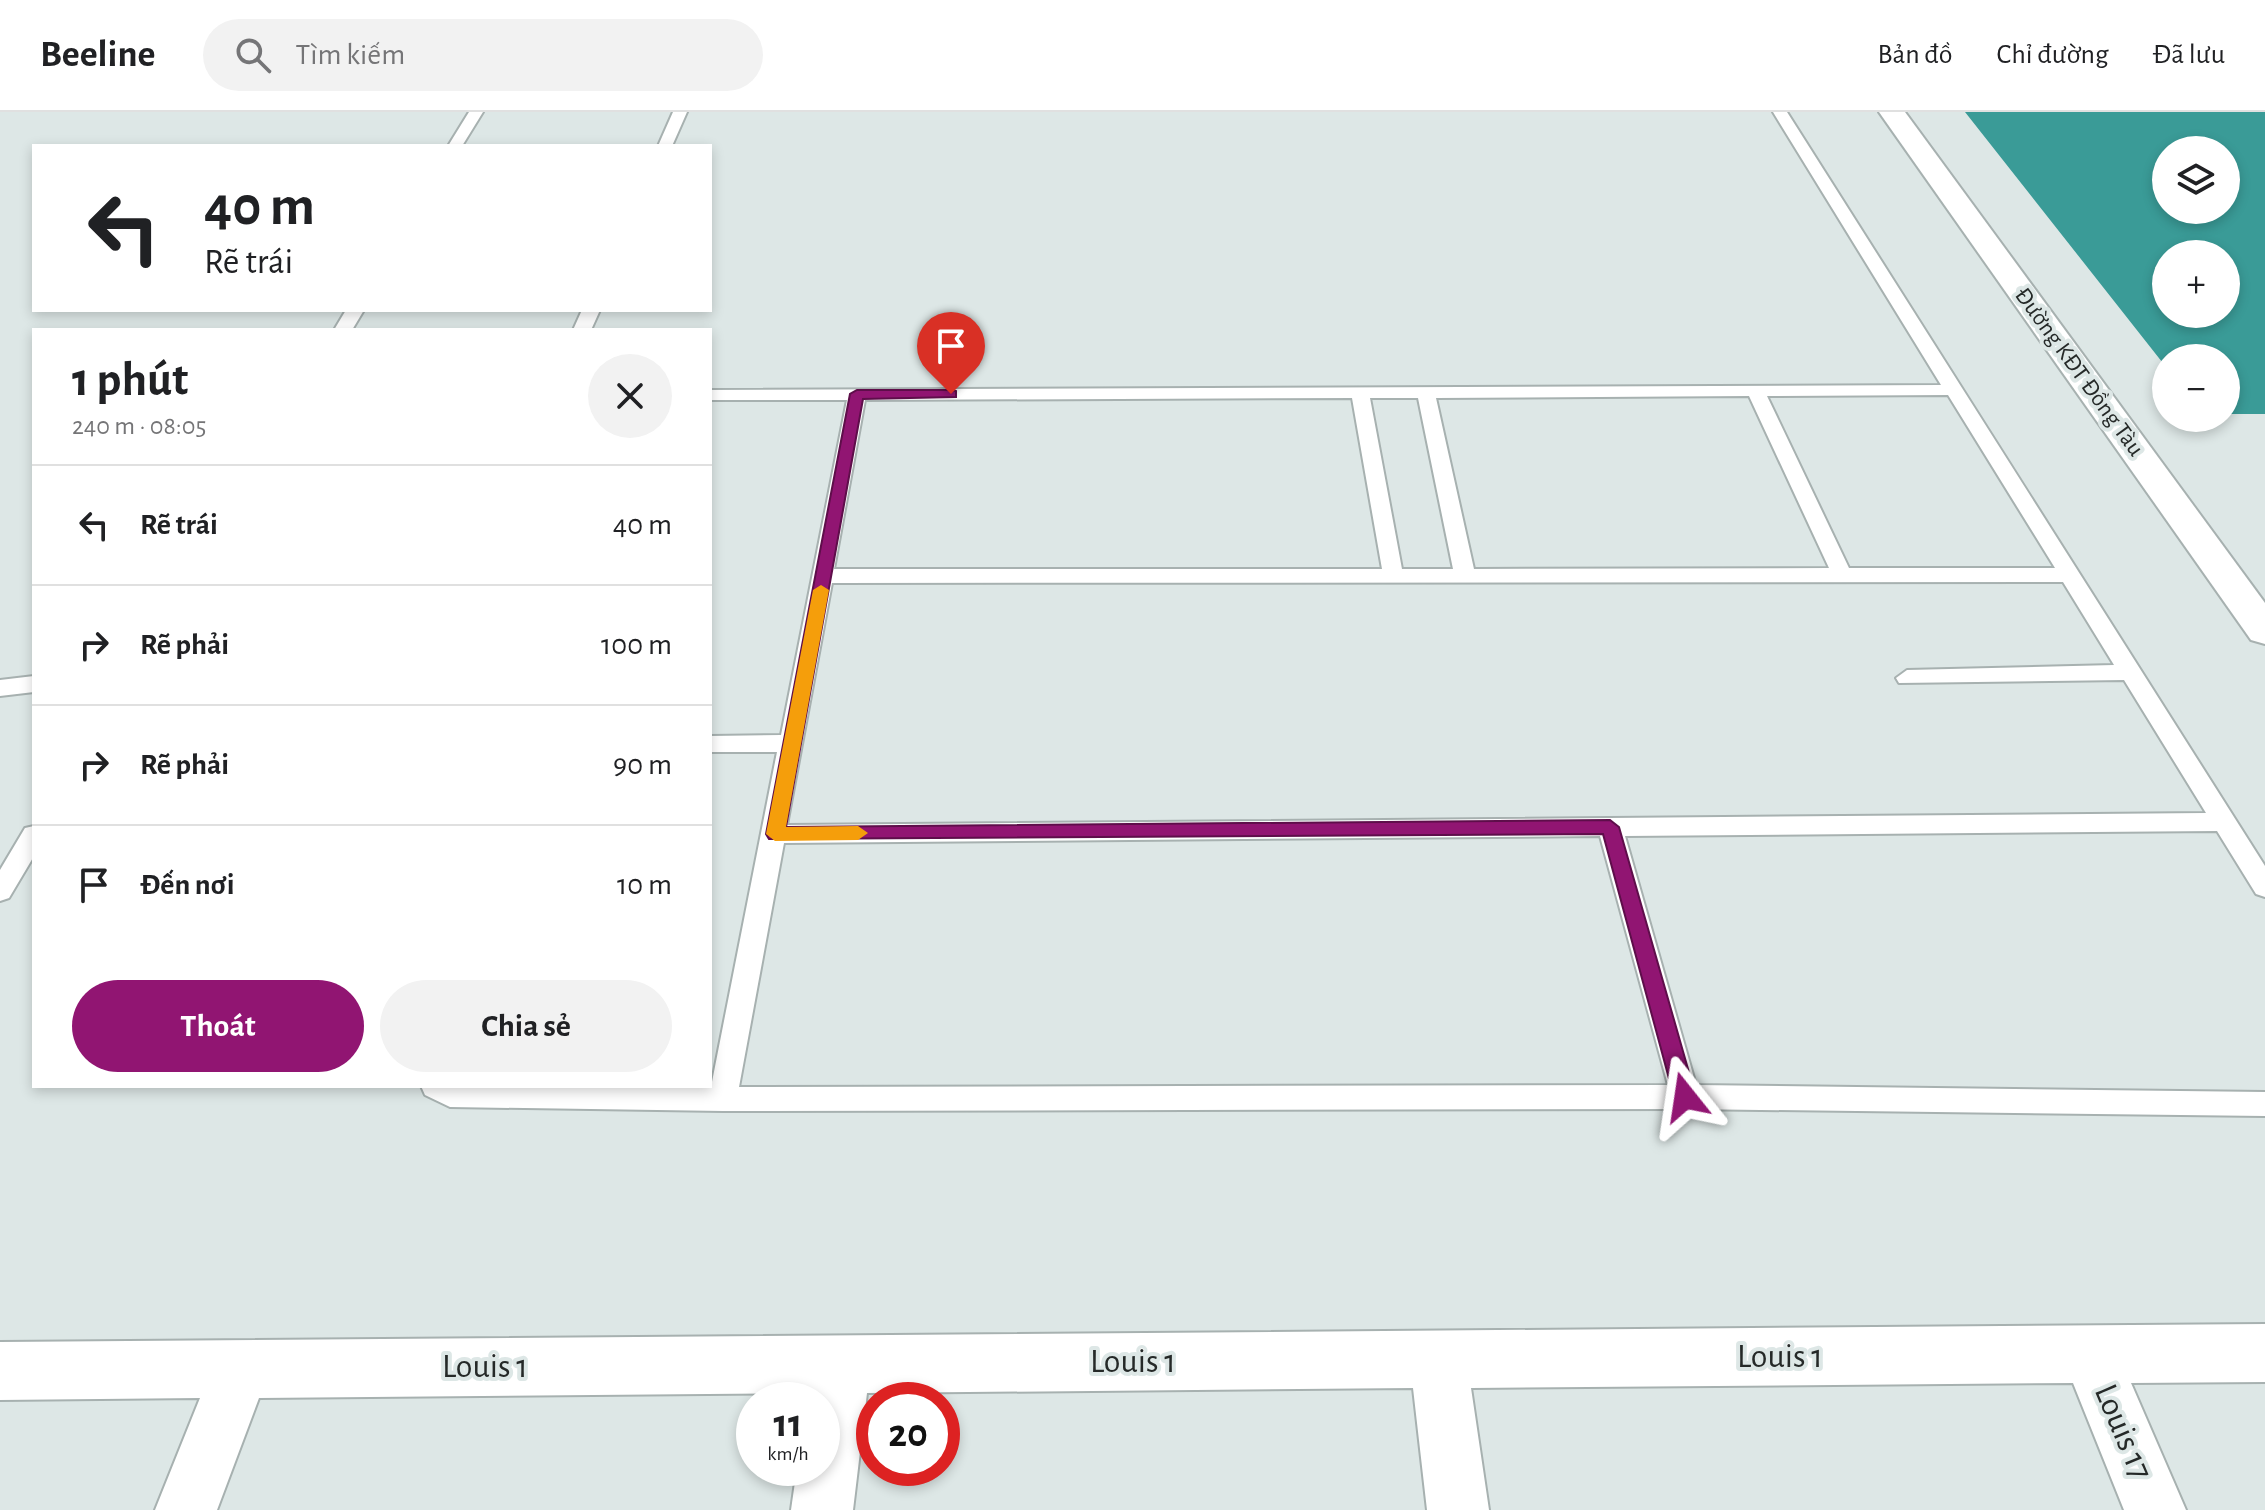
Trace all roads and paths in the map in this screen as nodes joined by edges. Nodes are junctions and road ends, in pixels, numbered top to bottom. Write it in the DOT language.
graph roads {
  1 [pos="476,112"];
  2 [pos="680,112"];
  3 [pos="1780,112"];
  4 [pos="1892,112"];
  5 [pos="456,144"];
  6 [pos="666,144"];
  7 [pos="1755,390"];
  8 [pos="1952,390"];
  9 [pos="1360,392"];
  10 [pos="1426,392"];
  11 [pos="857,394"];
  12 [pos="712,395"];
  13 [pos="1393,575"];
  14 [pos="1465,575"];
  15 [pos="1842,575"];
  16 [pos="2069,575"];
  17 [pos="823,576"];
  18 [pos="2265,631"];
  19 [pos="2131,672"];
  20 [pos="1907,678"];
  21 [pos="32,684"];
  22 [pos="0,688"];
  23 [pos="792,743"];
  24 [pos="712,744"];
  25 [pos="2224,822"];
  26 [pos="1610,827"];
  27 [pos="775,834"];
  28 [pos="32,838"];
  29 [pos="2265,887"];
  30 [pos="0,891"];
  31 [pos="438,1088"];
  32 [pos="1685,1097"];
  33 [pos="723,1099"];
  34 [pos="2265,1104"];
  35 [pos="2265,1353"];
  36 [pos="2090,1354"];
  37 [pos="1438,1360"];
  38 [pos="842,1364"];
  39 [pos="241,1369"];
  40 [pos="0,1371"];
  41 [pos="186,1510"];
  42 [pos="822,1510"];
  43 [pos="1458,1510"];
  44 [pos="2155,1510"];
  1 -- 5 [label="lane"];
  2 -- 6 [label="lane"];
  3 -- 8 [label="lane"];
  4 -- 18 [label="street, Đường KĐT Đồng Tàu"];
  7 -- 8 [label="lane"];
  7 -- 10 [label="lane"];
  7 -- 15 [label="lane"];
  8 -- 16 [label="lane"];
  9 -- 10 [label="lane"];
  9 -- 11 [label="lane"];
  9 -- 13 [label="lane"];
  10 -- 14 [label="lane"];
  11 -- 12 [label="lane"];
  11 -- 17 [label="lane"];
  13 -- 14 [label="lane"];
  13 -- 17 [label="lane"];
  14 -- 15 [label="lane"];
  15 -- 16 [label="lane"];
  16 -- 19 [label="lane"];
  17 -- 23 [label="lane"];
  19 -- 20 [label="lane"];
  19 -- 25 [label="lane"];
  21 -- 22 [label="lane"];
  23 -- 24 [label="lane"];
  23 -- 27 [label="lane"];
  25 -- 26 [label="lane"];
  25 -- 29 [label="lane"];
  26 -- 27 [label="lane"];
  26 -- 32 [label="lane"];
  27 -- 33 [label="lane"];
  28 -- 30 [label="lane"];
  31 -- 33 [label="lane"];
  32 -- 33 [label="lane"];
  32 -- 34 [label="lane"];
  35 -- 36 [label="street, Louis 1"];
  36 -- 37 [label="street, Louis 1"];
  36 -- 44 [label="street, Louis 17"];
  37 -- 38 [label="street, Louis 1"];
  37 -- 43 [label="street"];
  38 -- 39 [label="street, Louis 1"];
  38 -- 42 [label="street"];
  39 -- 40 [label="street, Louis 1"];
  39 -- 41 [label="street"];
}
